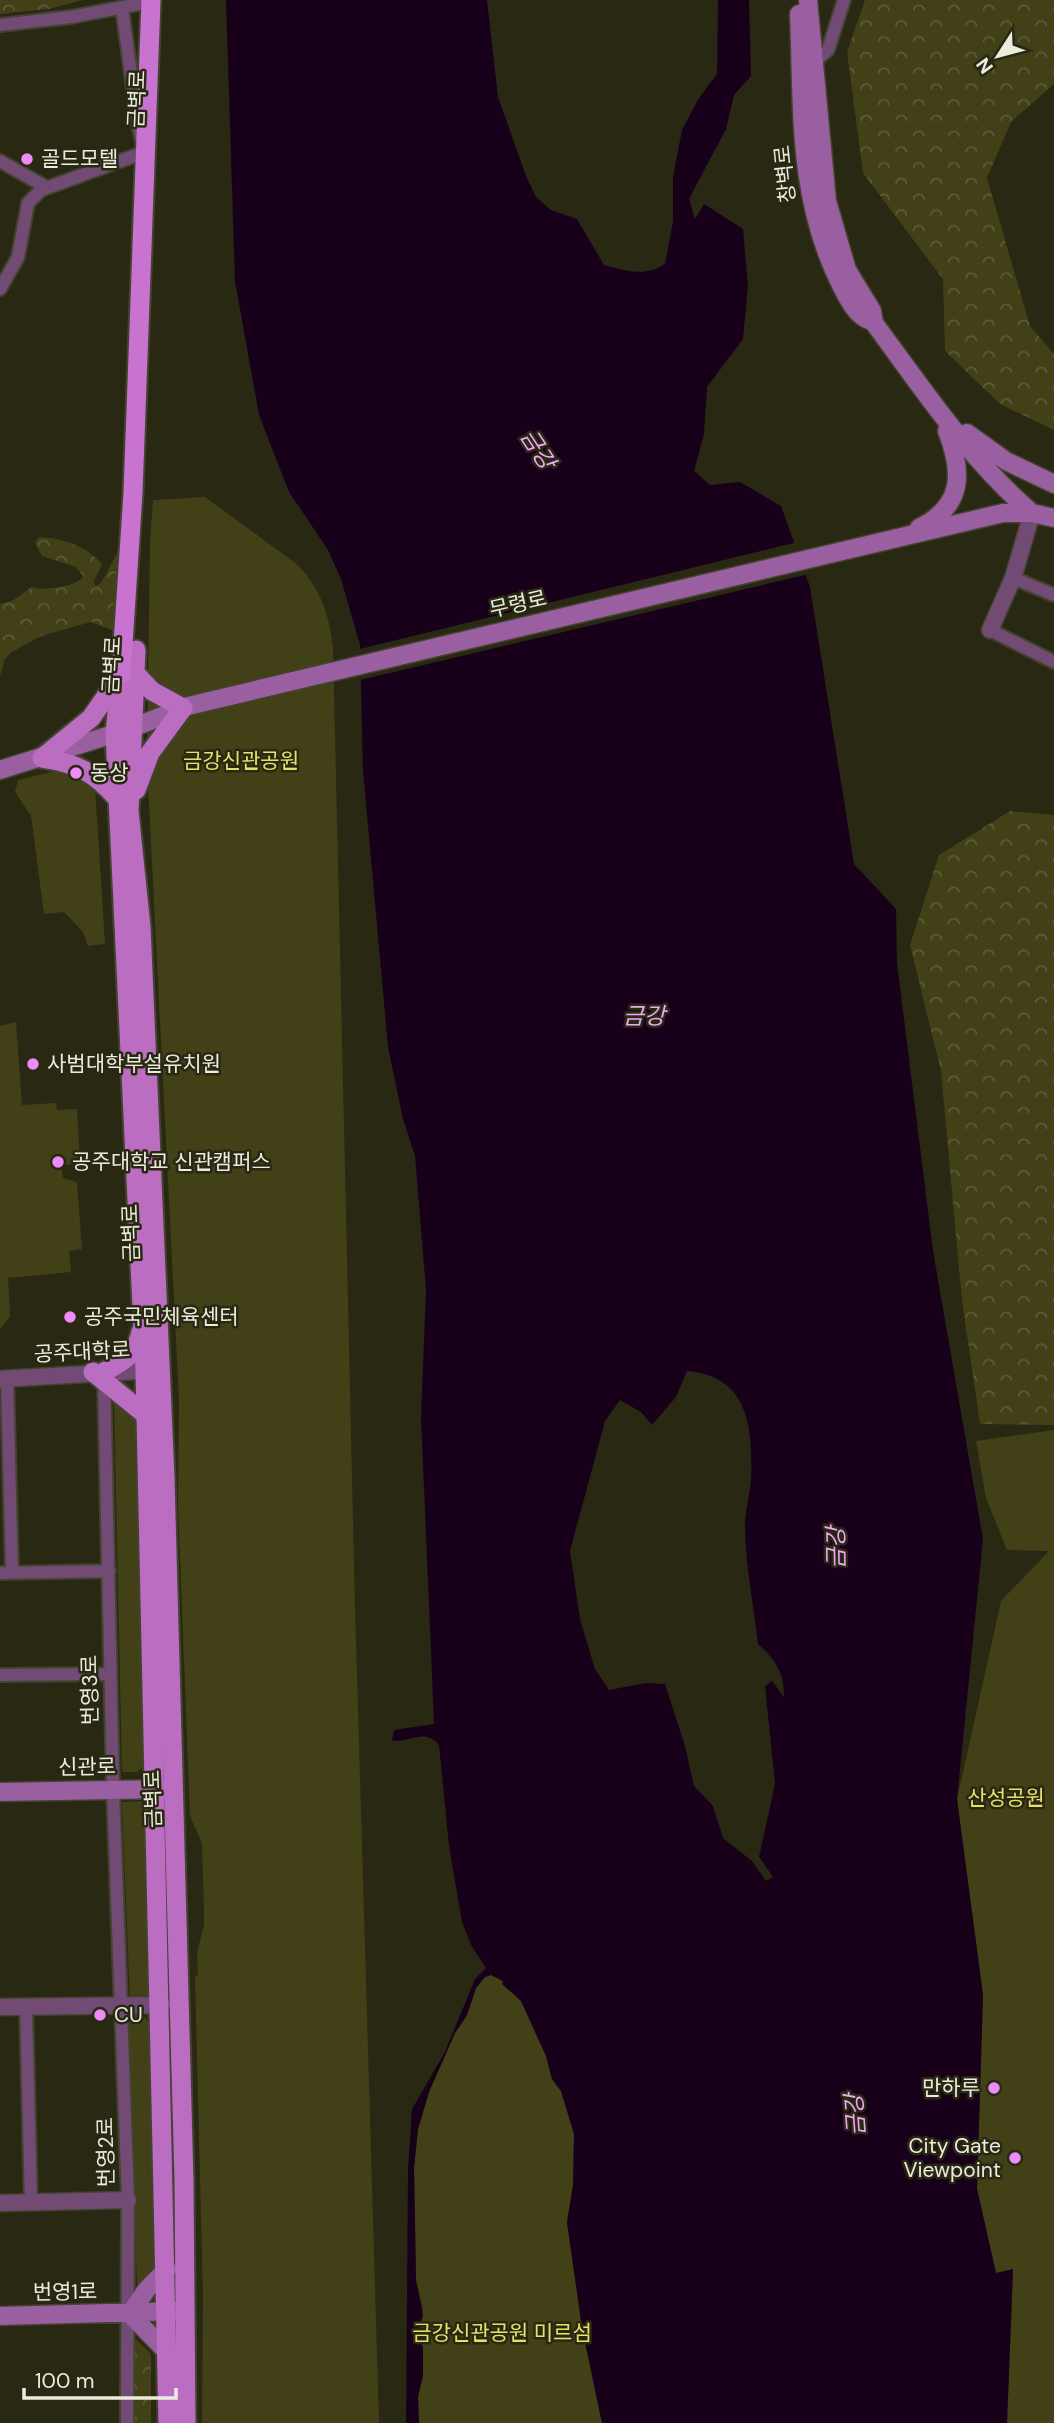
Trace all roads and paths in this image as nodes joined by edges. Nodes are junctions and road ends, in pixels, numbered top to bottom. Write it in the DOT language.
graph roads {
  1 [pos="143,0"];
  2 [pos="151,0"];
  3 [pos="164,0"];
  4 [pos="799,0"];
  5 [pos="808,0"];
  6 [pos="845,0"];
  7 [pos="122,8"];
  8 [pos="0,25"];
  9 [pos="815,61"];
  10 [pos="145,152"];
  11 [pos="0,161"];
  12 [pos="46,187"];
  13 [pos="0,289"];
  14 [pos="874,323"];
  15 [pos="940,412"];
  16 [pos="1054,484"];
  17 [pos="1032,513"];
  18 [pos="1054,518"];
  19 [pos="900,537"];
  20 [pos="1013,578"];
  21 [pos="1054,595"];
  22 [pos="990,630"];
  23 [pos="136,650"];
  24 [pos="1054,662"];
  25 [pos="128,673"];
  26 [pos="185,707"];
  27 [pos="123,731"];
  28 [pos="42,758"];
  29 [pos="0,771"];
  30 [pos="123,804"];
  31 [pos="143,1321"];
  32 [pos="152,1370"];
  33 [pos="100,1375"];
  34 [pos="4,1378"];
  35 [pos="146,1416"];
  36 [pos="109,1571"];
  37 [pos="6,1573"];
  38 [pos="110,1674"];
  39 [pos="0,1675"];
  40 [pos="113,1789"];
  41 [pos="166,1789"];
  42 [pos="0,1792"];
  43 [pos="162,2005"];
  44 [pos="26,2006"];
  45 [pos="0,2007"];
  46 [pos="124,2007"];
  47 [pos="128,2200"];
  48 [pos="0,2203"];
  49 [pos="31,2203"];
  50 [pos="167,2269"];
  51 [pos="176,2311"];
  52 [pos="130,2314"];
  53 [pos="0,2316"];
  54 [pos="168,2353"];
  55 [pos="127,2423"];
  56 [pos="168,2423"];
  57 [pos="186,2423"];
  1 -- 7 [label="street"];
  2 -- 10 [label="highway, 금벽로"];
  3 -- 23 [label="highway, 금벽로"];
  4 -- 14 [label="main road, 창벽로"];
  5 -- 9 [label="main road, 창벽로"];
  6 -- 9 [label="street"];
  7 -- 8 [label="street"];
  7 -- 10 [label="street"];
  9 -- 14 [label="main road, 창벽로"];
  10 -- 12 [label="street"];
  10 -- 25 [label="highway, 금벽로"];
  11 -- 12 [label="street"];
  12 -- 13 [label="street"];
  14 -- 15 [label="main road, 창벽로"];
  15 -- 16 [label="main road"];
  15 -- 17 [label="main road, 창벽로"];
  15 -- 19 [label="main road"];
  17 -- 18 [label="main road, 무령로"];
  17 -- 19 [label="main road, 무령로"];
  17 -- 20 [label="street"];
  19 -- 26 [label="main road, 무령로"];
  20 -- 21 [label="street"];
  20 -- 22 [label="street"];
  22 -- 24 [label="street"];
  23 -- 25 [label="main road, 금벽로"];
  25 -- 26 [label="main road"];
  25 -- 27 [label="main road, 금벽로"];
  25 -- 28 [label="main road"];
  26 -- 27 [label="main road, 무령로"];
  26 -- 30 [label="main road"];
  27 -- 28 [label="main road, 무령로"];
  27 -- 30 [label="main road, 금벽로"];
  28 -- 29 [label="main road, 무령로"];
  28 -- 30 [label="main road"];
  30 -- 31 [label="main road, 금벽로"];
  30 -- 32 [label="main road, 금벽로"];
  31 -- 32 [label="main road, 금벽로"];
  31 -- 33 [label="main road"];
  32 -- 33 [label="street, 공주대학로"];
  32 -- 35 [label="main road, 금벽로"];
  32 -- 41 [label="main road, 금벽로"];
  33 -- 34 [label="street, 공주대학로"];
  33 -- 35 [label="main road"];
  33 -- 36 [label="street, 번영3로"];
  34 -- 37 [label="street, 공주대학로"];
  35 -- 41 [label="main road, 금벽로"];
  36 -- 37 [label="street, 공주대학로"];
  36 -- 38 [label="street, 번영3로"];
  38 -- 39 [label="street"];
  38 -- 40 [label="street, 번영3로"];
  40 -- 41 [label="main road, 신관로"];
  40 -- 42 [label="main road, 신관로"];
  40 -- 46 [label="street, 번영3로"];
  41 -- 43 [label="main road, 금벽로"];
  41 -- 51 [label="main road, 금벽로"];
  43 -- 46 [label="street"];
  43 -- 50 [label="main road, 금벽로"];
  44 -- 45 [label="street"];
  44 -- 46 [label="street"];
  44 -- 49 [label="street"];
  46 -- 47 [label="street, 번영2로"];
  47 -- 49 [label="street, 번영2로"];
  47 -- 52 [label="street"];
  48 -- 49 [label="street, 번영2로"];
  50 -- 51 [label="main road, 금벽로"];
  50 -- 52 [label="main road"];
  51 -- 52 [label="main road, 번영1로"];
  51 -- 54 [label="main road, 금벽로"];
  51 -- 57 [label="main road, 금벽로"];
  52 -- 53 [label="main road, 번영1로"];
  52 -- 54 [label="main road"];
  52 -- 55 [label="street"];
  54 -- 56 [label="main road, 금벽로"];
}
